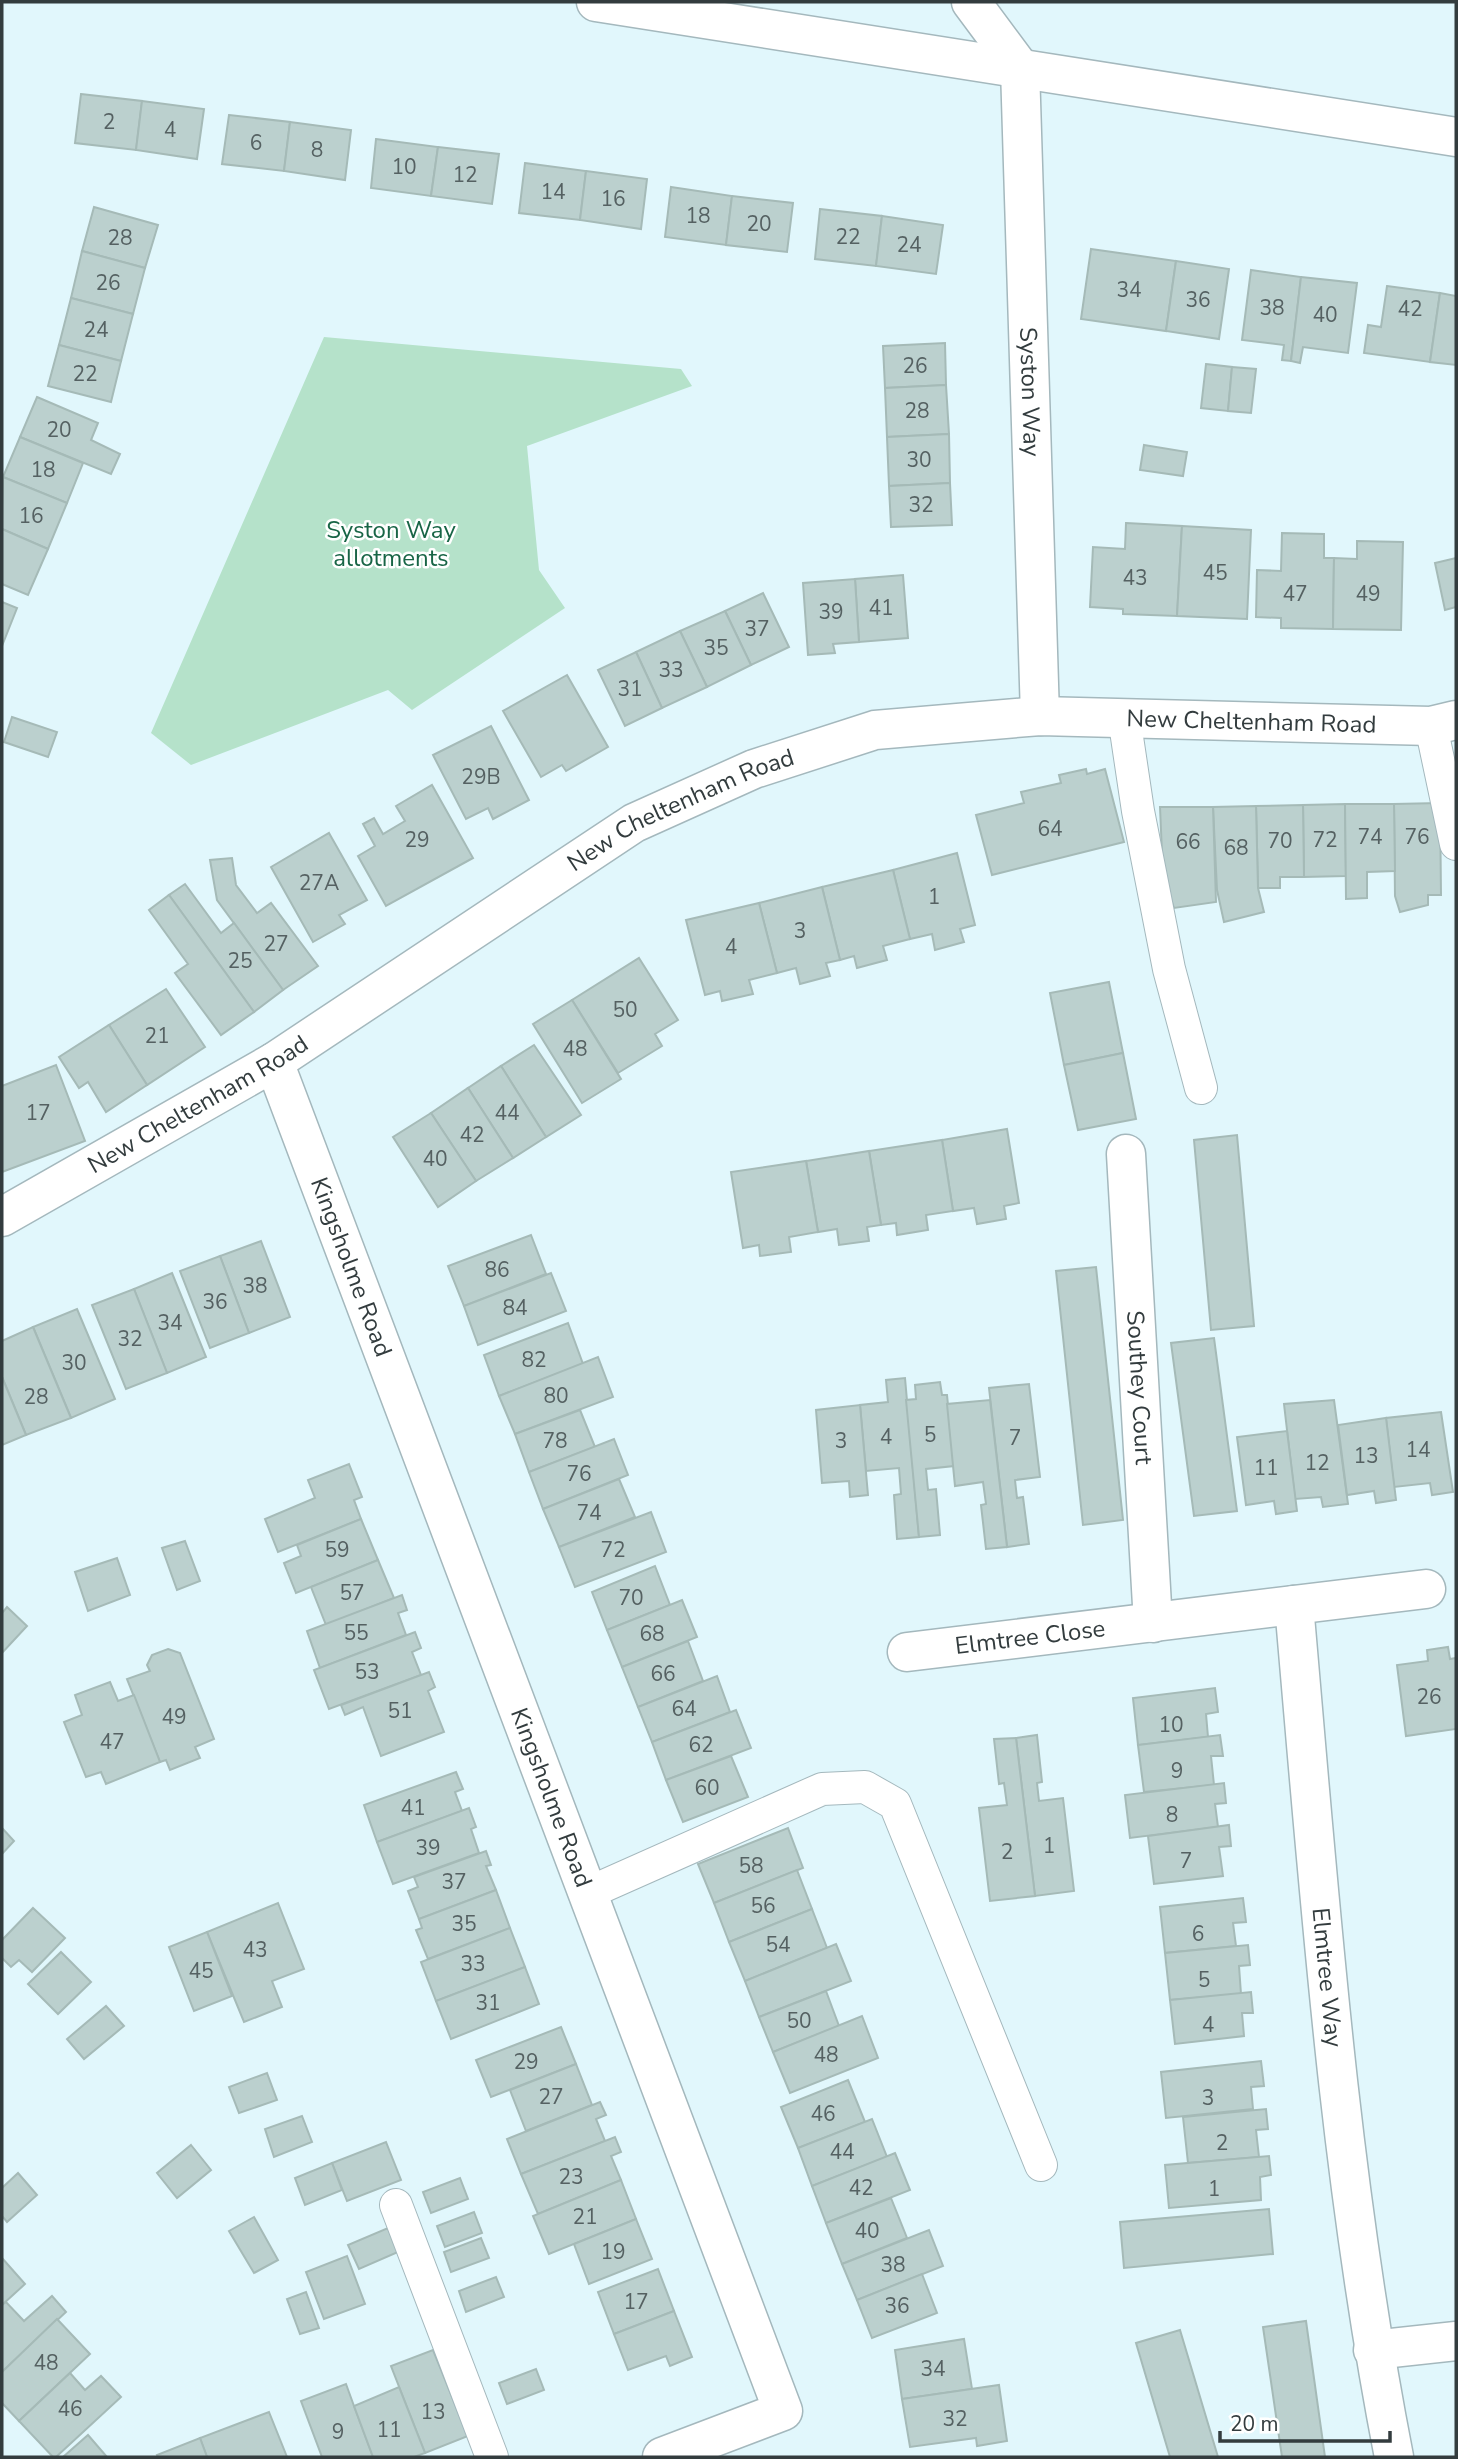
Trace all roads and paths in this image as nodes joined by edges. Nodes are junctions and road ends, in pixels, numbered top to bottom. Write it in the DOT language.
graph roads {
  1 [pos="596,2"];
  2 [pos="971,2"];
  3 [pos="1020,68"];
  4 [pos="1456,137"];
  5 [pos="1040,716"];
  6 [pos="1124,717"];
  7 [pos="1443,723"];
  8 [pos="1456,844"];
  9 [pos="274,1062"];
  10 [pos="1201,1088"];
  11 [pos="1126,1154"];
  12 [pos="2,1217"];
  13 [pos="1426,1589"];
  14 [pos="1294,1605"];
  15 [pos="1153,1623"];
  16 [pos="907,1652"];
  17 [pos="588,1893"];
  18 [pos="1041,2165"];
  19 [pos="397,2206"];
  20 [pos="1456,2342"];
  21 [pos="1373,2350"];
  22 [pos="492,2457"];
  23 [pos="662,2457"];
  24 [pos="1394,2457"];
  1 -- 3 [label="street"];
  2 -- 3 [label="street"];
  3 -- 4 [label="street"];
  3 -- 5 [label="street, Syston Way"];
  5 -- 6 [label="street, New Cheltenham Road"];
  5 -- 9 [label="street, New Cheltenham Road"];
  6 -- 7 [label="street, New Cheltenham Road"];
  6 -- 10 [label="lane"];
  7 -- 8 [label="lane"];
  9 -- 12 [label="street, New Cheltenham Road"];
  9 -- 17 [label="street, Kingsholme Road"];
  11 -- 15 [label="street, Southey Court"];
  13 -- 14 [label="street"];
  14 -- 15 [label="street"];
  14 -- 21 [label="street, Elmtree Way"];
  15 -- 16 [label="street, Elmtree Close"];
  17 -- 18 [label="lane"];
  17 -- 23 [label="street, Kingsholme Road"];
  19 -- 22 [label="lane"];
  20 -- 21 [label="street"];
  21 -- 24 [label="street, Elmtree Way"];
}
